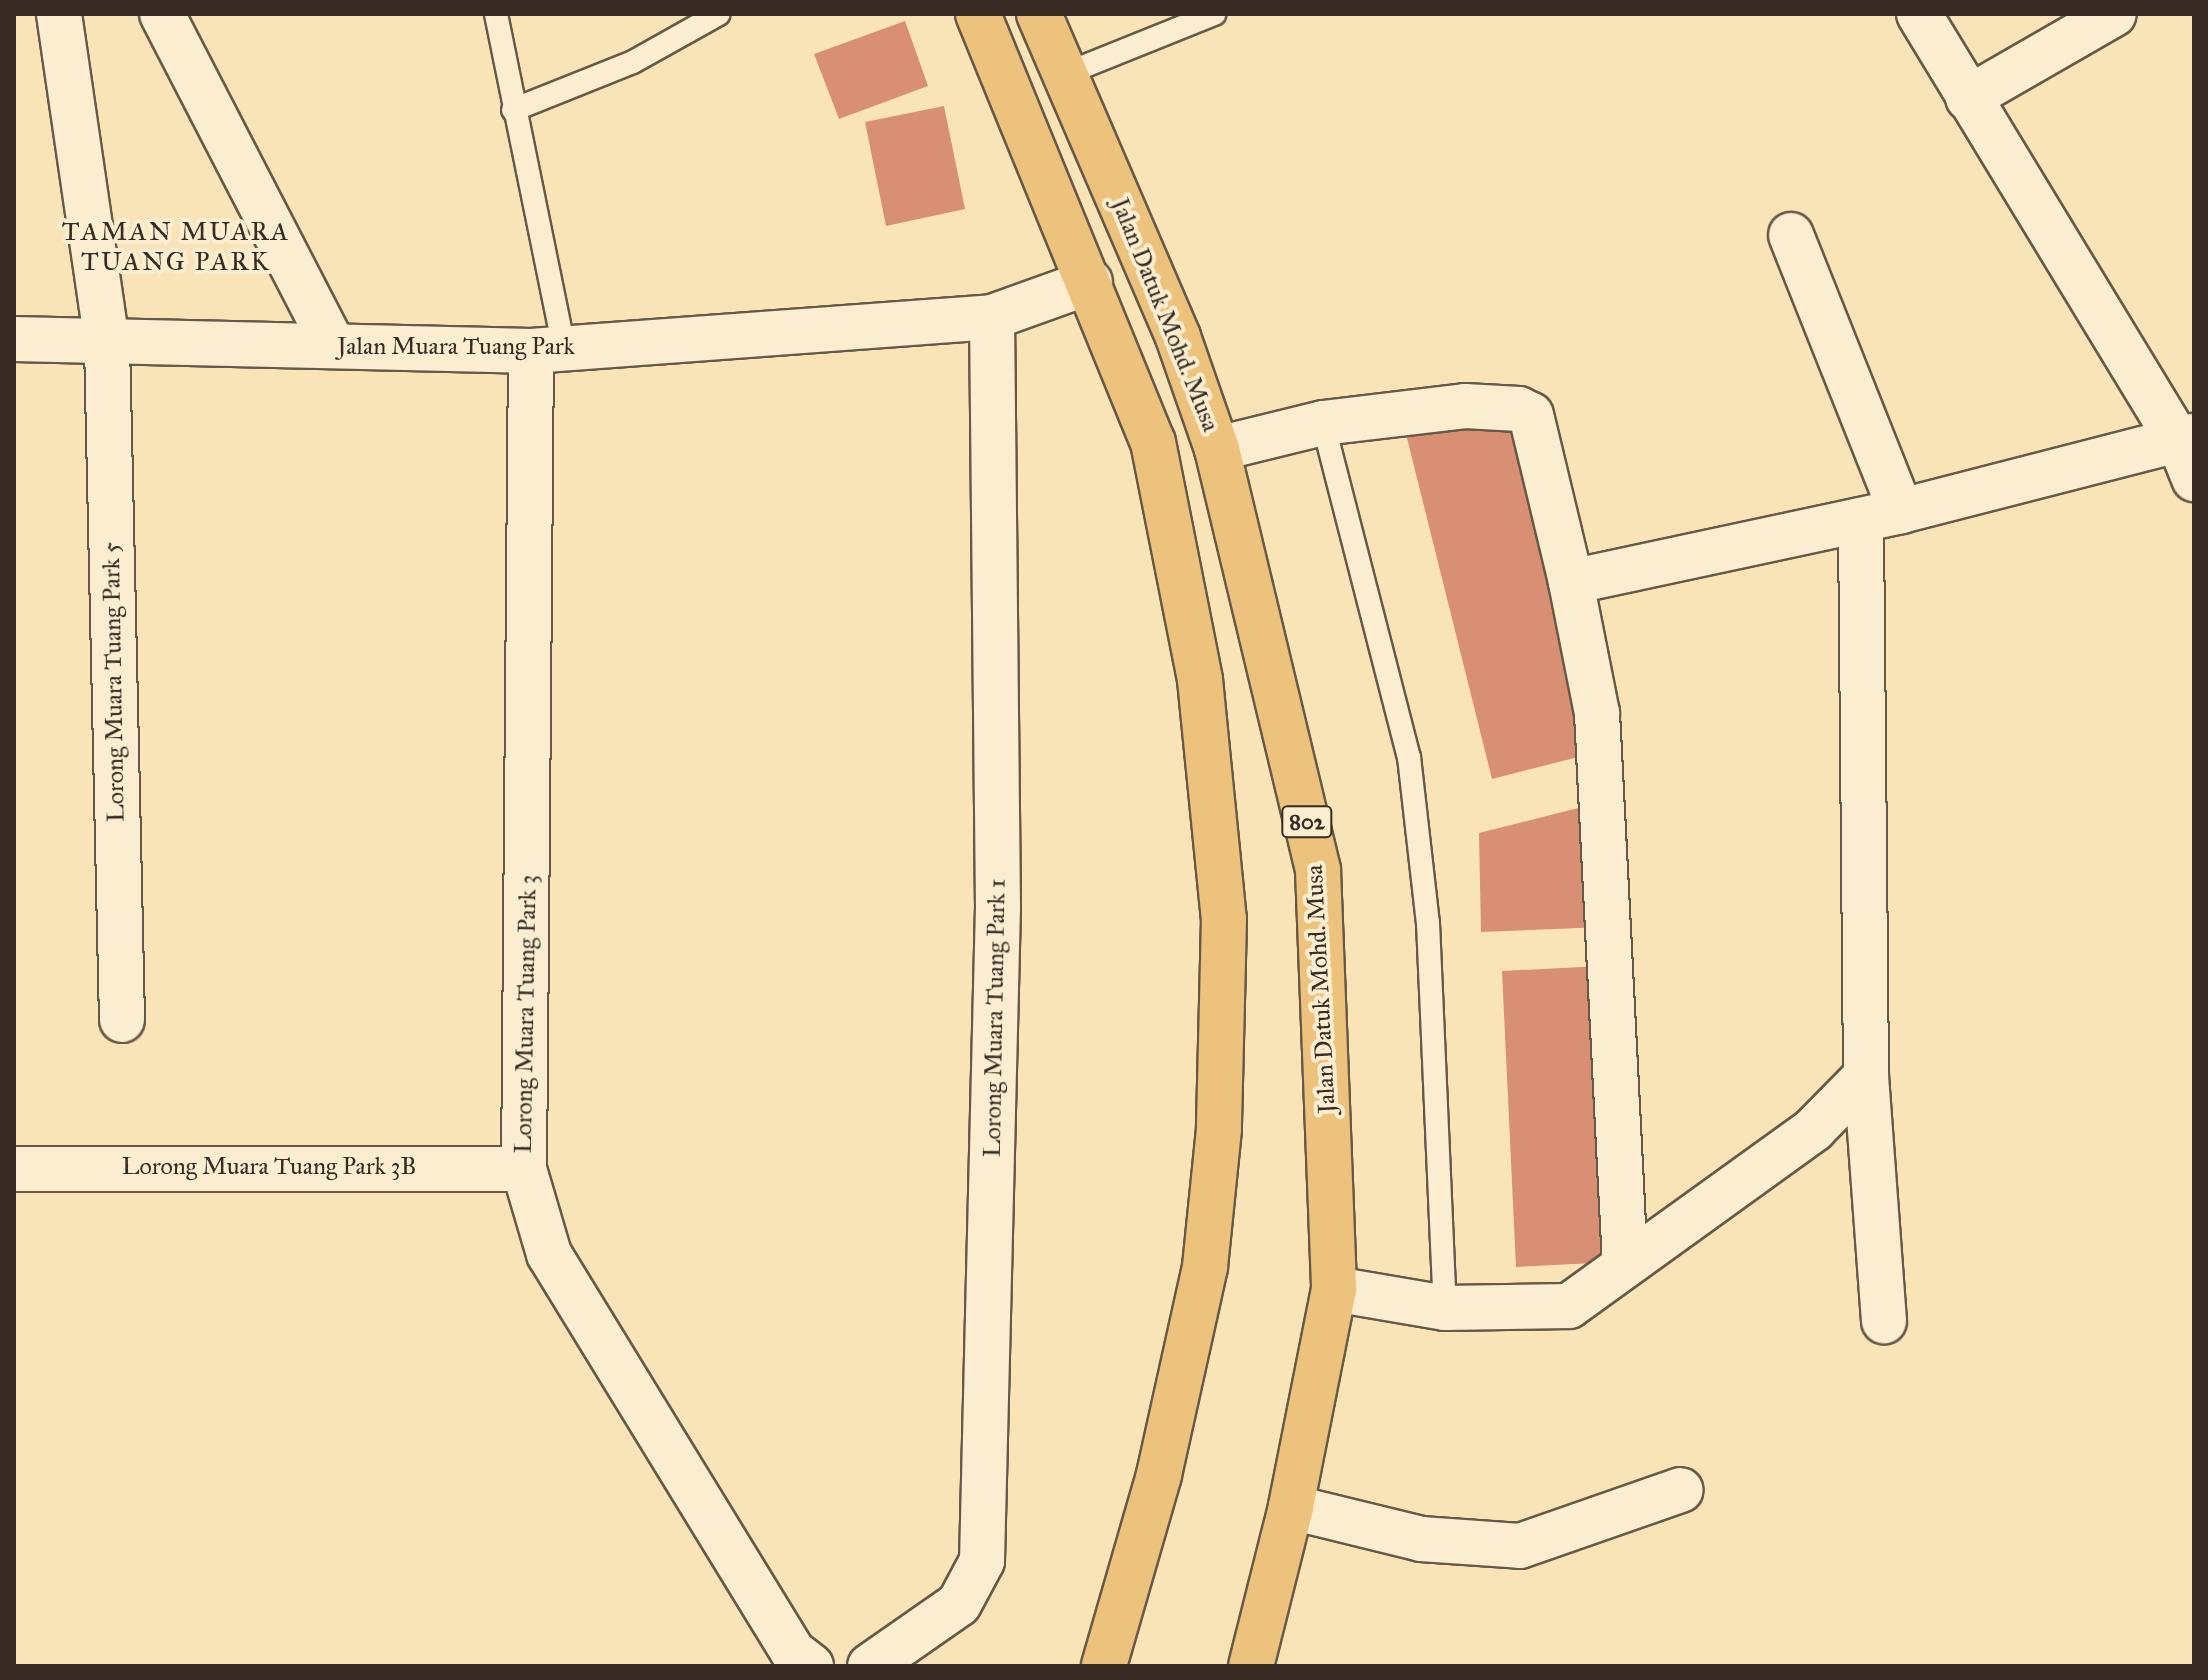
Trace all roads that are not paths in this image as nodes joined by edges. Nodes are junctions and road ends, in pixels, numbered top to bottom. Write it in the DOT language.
graph roads {
  1 [pos="59,14"];
  2 [pos="162,14"];
  3 [pos="496,14"];
  4 [pos="719,14"];
  5 [pos="978,14"];
  6 [pos="1039,14"];
  7 [pos="1214,14"];
  8 [pos="1919,14"];
  9 [pos="2114,14"];
  10 [pos="1065,74"];
  11 [pos="1968,98"];
  12 [pos="513,110"];
  13 [pos="1791,235"];
  14 [pos="1090,282"];
  15 [pos="992,317"];
  16 [pos="14,339"];
  17 [pos="107,344"];
  18 [pos="333,346"];
  19 [pos="548,350"];
  20 [pos="1323,423"];
  21 [pos="1217,449"];
  22 [pos="2189,453"];
  23 [pos="1881,516"];
  24 [pos="1571,582"];
  25 [pos="122,1020"];
  26 [pos="1866,1076"];
  27 [pos="14,1169"];
  28 [pos="524,1169"];
  29 [pos="1625,1264"];
  30 [pos="1334,1289"];
  31 [pos="1445,1308"];
  32 [pos="1884,1321"];
  33 [pos="1681,1490"];
  34 [pos="1291,1507"];
  35 [pos="802,1659"];
  36 [pos="870,1666"];
  37 [pos="1104,1666"];
  38 [pos="1251,1666"];
  1 -- 17 [label="street, Lorong Muara Tuang Park 5"];
  2 -- 18 [label="street"];
  3 -- 12 [label="lane"];
  4 -- 12 [label="lane"];
  5 -- 14 [label="highway"];
  6 -- 10 [label="highway, Jalan Datuk Mohd. Musa / 802"];
  7 -- 10 [label="lane"];
  8 -- 11 [label="street"];
  9 -- 11 [label="street"];
  10 -- 21 [label="highway, Jalan Datuk Mohd. Musa / 802"];
  11 -- 22 [label="street"];
  12 -- 19 [label="lane"];
  13 -- 23 [label="street"];
  14 -- 15 [label="street, Jalan Muara Tuang Park"];
  14 -- 37 [label="highway"];
  15 -- 19 [label="street, Jalan Muara Tuang Park"];
  15 -- 36 [label="street, Lorong Muara Tuang Park 1"];
  16 -- 17 [label="street, Jalan Muara Tuang Park"];
  17 -- 18 [label="street, Jalan Muara Tuang Park"];
  17 -- 25 [label="street, Lorong Muara Tuang Park 5"];
  18 -- 19 [label="street, Jalan Muara Tuang Park"];
  19 -- 28 [label="street, Lorong Muara Tuang Park 3"];
  20 -- 21 [label="street"];
  20 -- 24 [label="street"];
  20 -- 31 [label="lane"];
  21 -- 30 [label="highway, Jalan Datuk Mohd. Musa / 802"];
  22 -- 23 [label="street"];
  23 -- 24 [label="street"];
  23 -- 26 [label="street"];
  24 -- 29 [label="street"];
  26 -- 29 [label="street"];
  26 -- 32 [label="street"];
  27 -- 28 [label="street, Lorong Muara Tuang Park 3B"];
  28 -- 35 [label="street, Lorong Muara Tuang Park 3"];
  29 -- 31 [label="street"];
  30 -- 31 [label="street"];
  30 -- 34 [label="highway, Jalan Datuk Mohd. Musa / 802"];
  33 -- 34 [label="street"];
  34 -- 38 [label="highway, Jalan Datuk Mohd. Musa / 802"];
}
